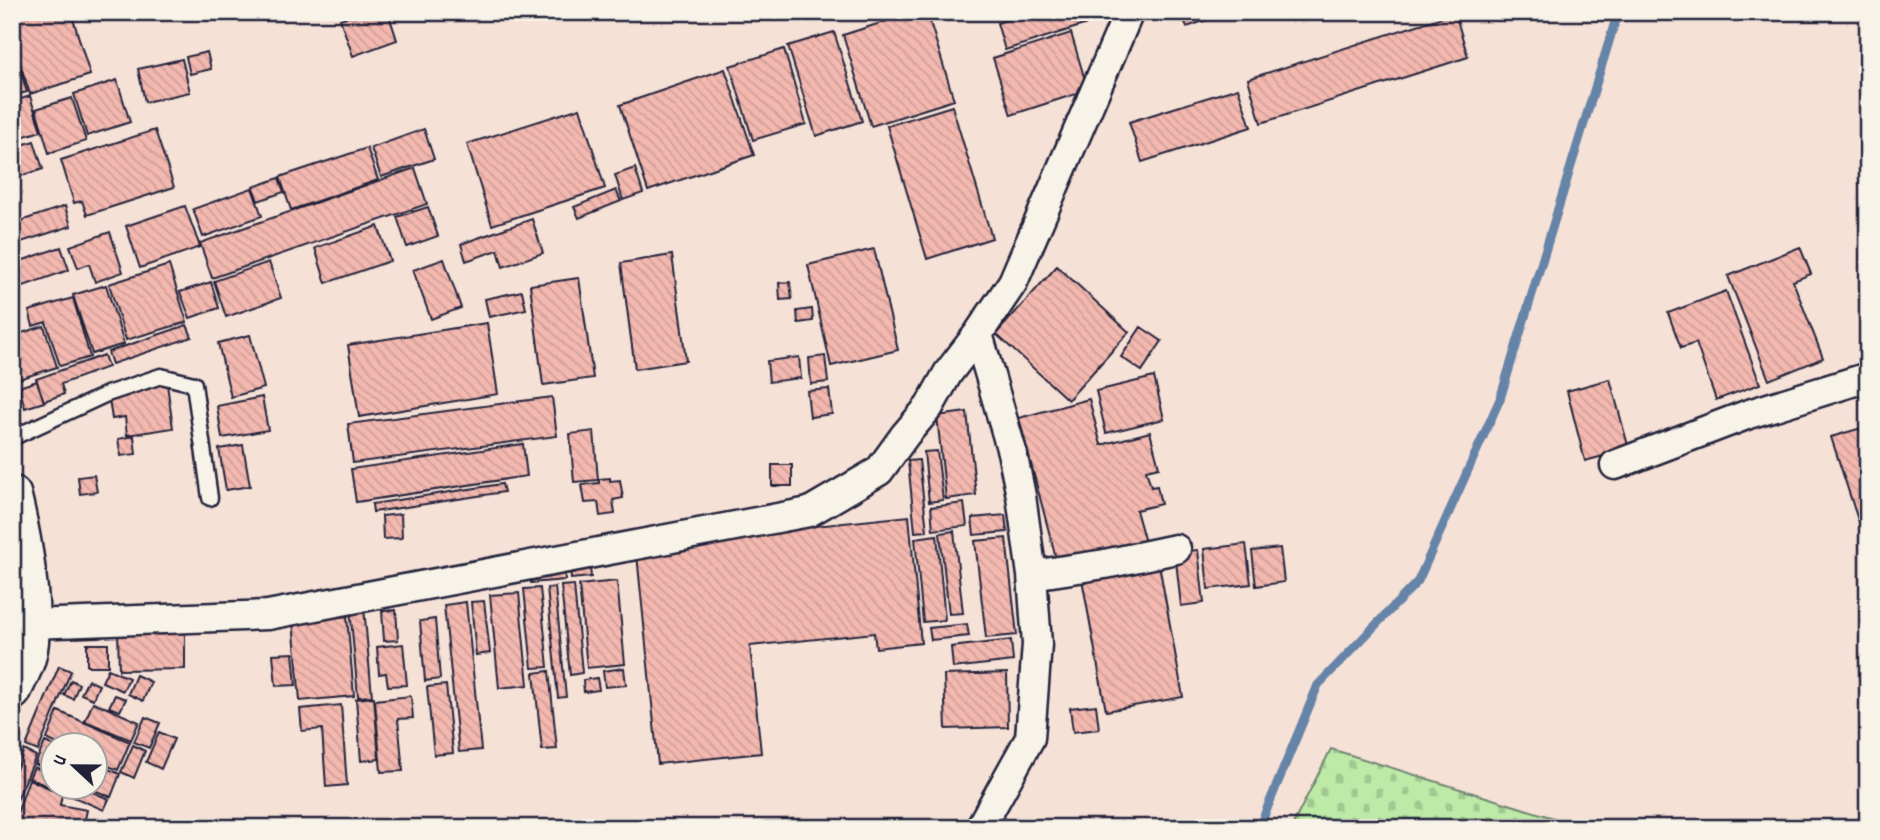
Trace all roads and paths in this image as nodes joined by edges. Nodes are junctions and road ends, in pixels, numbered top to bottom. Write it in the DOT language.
graph roads {
  1 [pos="1129,12"];
  2 [pos="978,334"];
  3 [pos="1868,377"];
  4 [pos="12,438"];
  5 [pos="1615,466"];
  6 [pos="12,495"];
  7 [pos="210,498"];
  8 [pos="1176,550"];
  9 [pos="1032,575"];
  10 [pos="31,624"];
  11 [pos="12,691"];
  12 [pos="980,828"];
  1 -- 2 [label="street"];
  2 -- 9 [label="street"];
  2 -- 10 [label="street"];
  3 -- 5 [label="street"];
  4 -- 7 [label="lane"];
  6 -- 10 [label="street"];
  8 -- 9 [label="street"];
  9 -- 12 [label="street"];
  10 -- 11 [label="street"];
}
